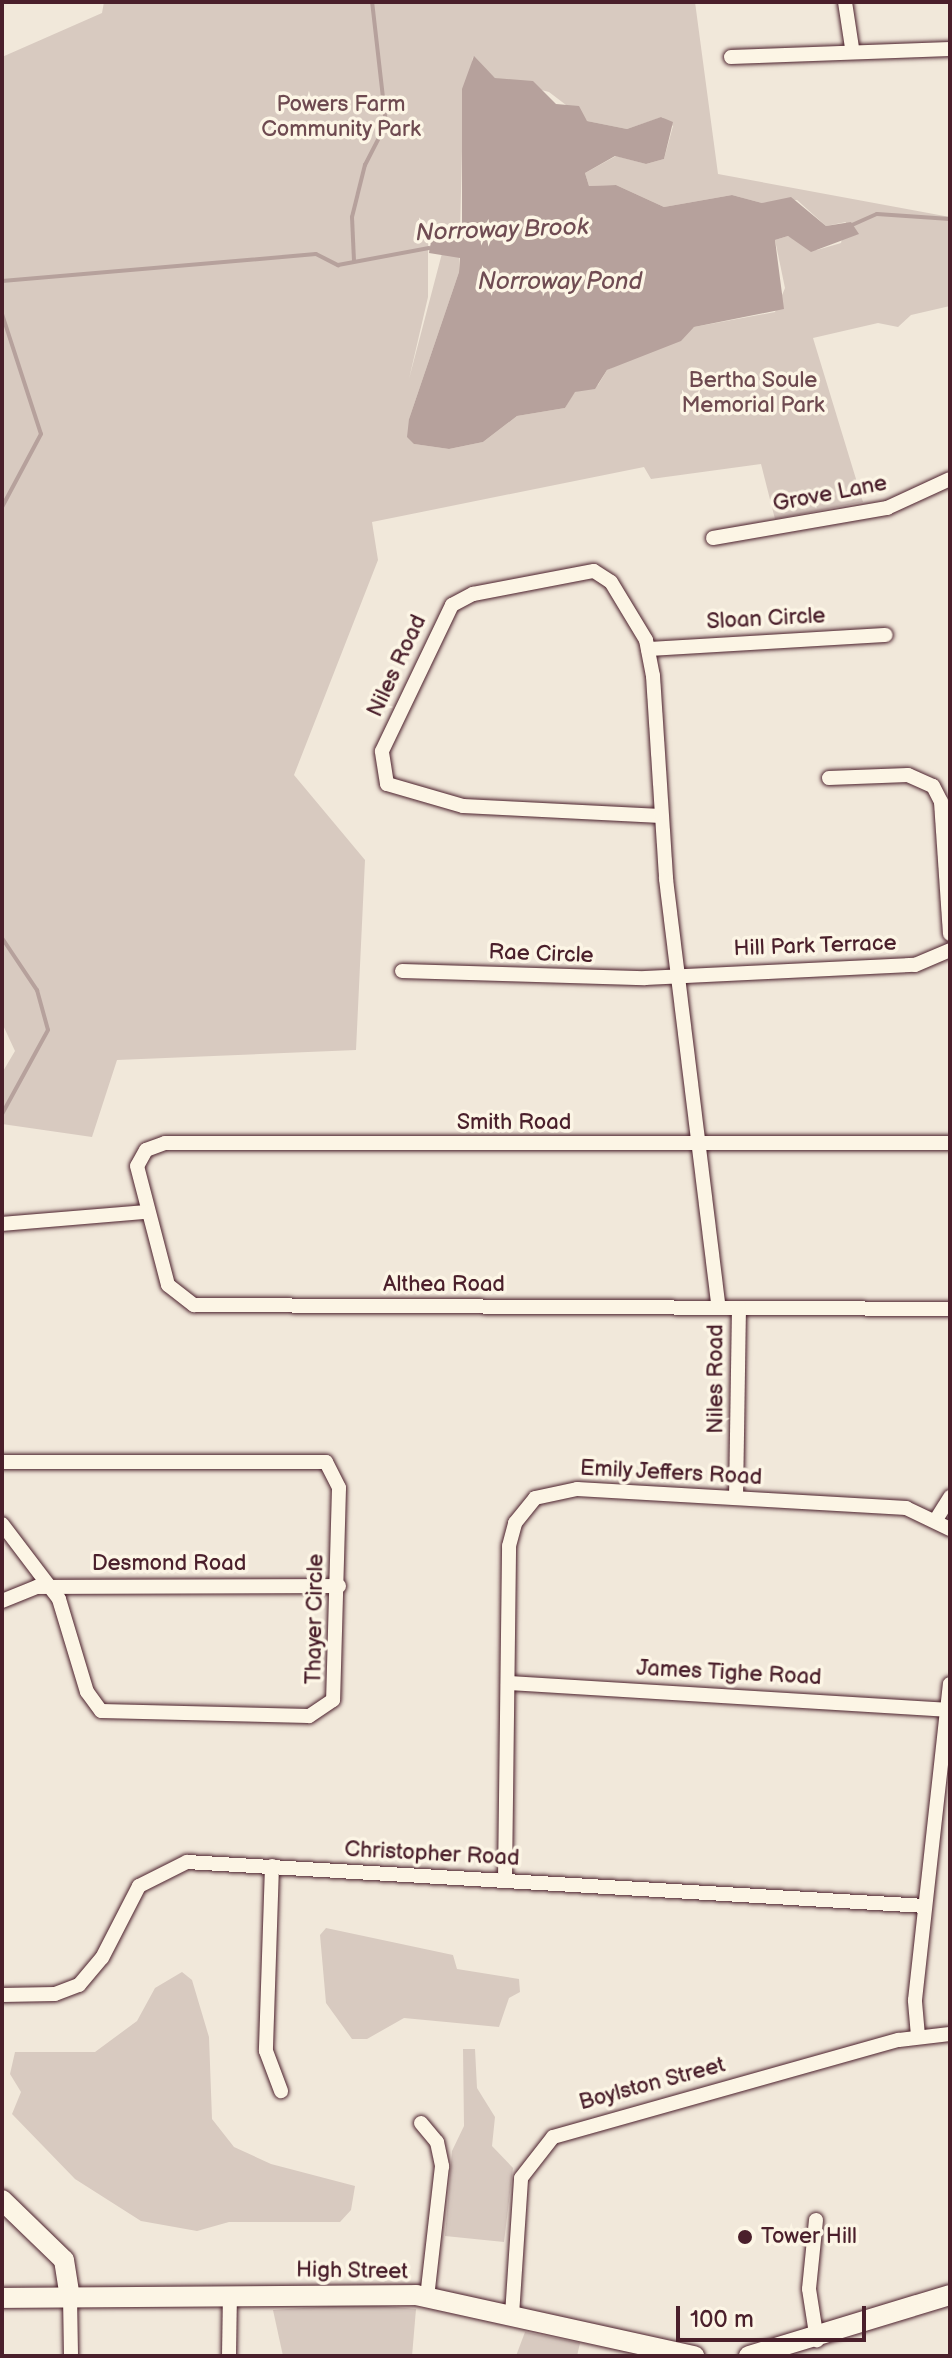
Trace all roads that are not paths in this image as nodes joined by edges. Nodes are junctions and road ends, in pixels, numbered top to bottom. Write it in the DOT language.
graph roads {
  1 [pos="845,2"];
  2 [pos="852,48"];
  3 [pos="950,49"];
  4 [pos="731,57"];
  5 [pos="950,479"];
  6 [pos="713,538"];
  7 [pos="886,635"];
  8 [pos="648,649"];
  9 [pos="829,778"];
  10 [pos="661,816"];
  11 [pos="950,934"];
  12 [pos="950,950"];
  13 [pos="402,971"];
  14 [pos="678,974"];
  15 [pos="703,1143"];
  16 [pos="950,1143"];
  17 [pos="146,1212"];
  18 [pos="2,1224"];
  19 [pos="719,1308"];
  20 [pos="739,1308"];
  21 [pos="950,1309"];
  22 [pos="2,1462"];
  23 [pos="950,1497"];
  24 [pos="736,1498"];
  25 [pos="937,1518"];
  26 [pos="2,1524"];
  27 [pos="950,1529"];
  28 [pos="339,1586"];
  29 [pos="50,1587"];
  30 [pos="2,1601"];
  31 [pos="508,1683"];
  32 [pos="950,1684"];
  33 [pos="947,1710"];
  34 [pos="272,1866"];
  35 [pos="505,1880"];
  36 [pos="925,1906"];
  37 [pos="2,1995"];
  38 [pos="950,2034"];
  39 [pos="918,2036"];
  40 [pos="281,2091"];
  41 [pos="421,2123"];
  42 [pos="2,2200"];
  43 [pos="816,2220"];
  44 [pos="230,2294"];
  45 [pos="950,2295"];
  46 [pos="70,2297"];
  47 [pos="427,2297"];
  48 [pos="2,2298"];
  49 [pos="512,2315"];
  50 [pos="817,2340"];
  51 [pos="653,2352"];
  52 [pos="788,2352"];
  53 [pos="71,2356"];
  54 [pos="229,2356"];
  55 [pos="694,2356"];
  56 [pos="749,2356"];
  1 -- 2 [label="street"];
  2 -- 3 [label="street"];
  2 -- 4 [label="street"];
  5 -- 6 [label="street, Grove Lane"];
  7 -- 8 [label="street, Sloan Circle"];
  8 -- 10 [label="street, Niles Road"];
  8 -- 10 [label="street, Niles Road"];
  9 -- 11 [label="street"];
  10 -- 14 [label="street, Niles Road"];
  12 -- 14 [label="street, Hill Park Terrace"];
  13 -- 14 [label="street, Rae Circle"];
  14 -- 15 [label="street, Niles Road"];
  15 -- 16 [label="street, Smith Road"];
  15 -- 17 [label="street, Smith Road"];
  15 -- 19 [label="street, Niles Road"];
  17 -- 18 [label="street"];
  17 -- 19 [label="street, Althea Road"];
  19 -- 20 [label="street, Althea Road"];
  20 -- 21 [label="street, Althea Road"];
  20 -- 24 [label="street, Niles Road"];
  22 -- 28 [label="street, Thayer Circle"];
  23 -- 25 [label="street"];
  24 -- 25 [label="street, Emily Jeffers Road"];
  24 -- 31 [label="street, Emily Jeffers Road"];
  25 -- 27 [label="street, Emily Jeffers Road"];
  26 -- 29 [label="street, Thayer Circle"];
  28 -- 29 [label="street, Desmond Road"];
  28 -- 29 [label="street, Thayer Circle"];
  29 -- 30 [label="street, Desmond Road"];
  31 -- 33 [label="street, James Tighe Road"];
  31 -- 35 [label="street, Emily Jeffers Road"];
  32 -- 33 [label="street"];
  33 -- 36 [label="street"];
  34 -- 35 [label="street, Christopher Road"];
  34 -- 37 [label="street, Christopher Road"];
  34 -- 40 [label="street"];
  35 -- 36 [label="street, Christopher Road"];
  36 -- 39 [label="street"];
  38 -- 39 [label="street, Boylston Street"];
  39 -- 49 [label="street, Boylston Street"];
  41 -- 47 [label="street"];
  42 -- 46 [label="main road"];
  43 -- 50 [label="street"];
  44 -- 46 [label="main road, High Street"];
  44 -- 47 [label="main road, High Street"];
  44 -- 54 [label="street"];
  45 -- 50 [label="main road"];
  46 -- 48 [label="main road, High Street"];
  46 -- 53 [label="street"];
  47 -- 49 [label="main road, High Street"];
  49 -- 51 [label="main road, High Street"];
  50 -- 52 [label="main road"];
  51 -- 55 [label="main road, High Street"];
  52 -- 56 [label="main road"];
}
